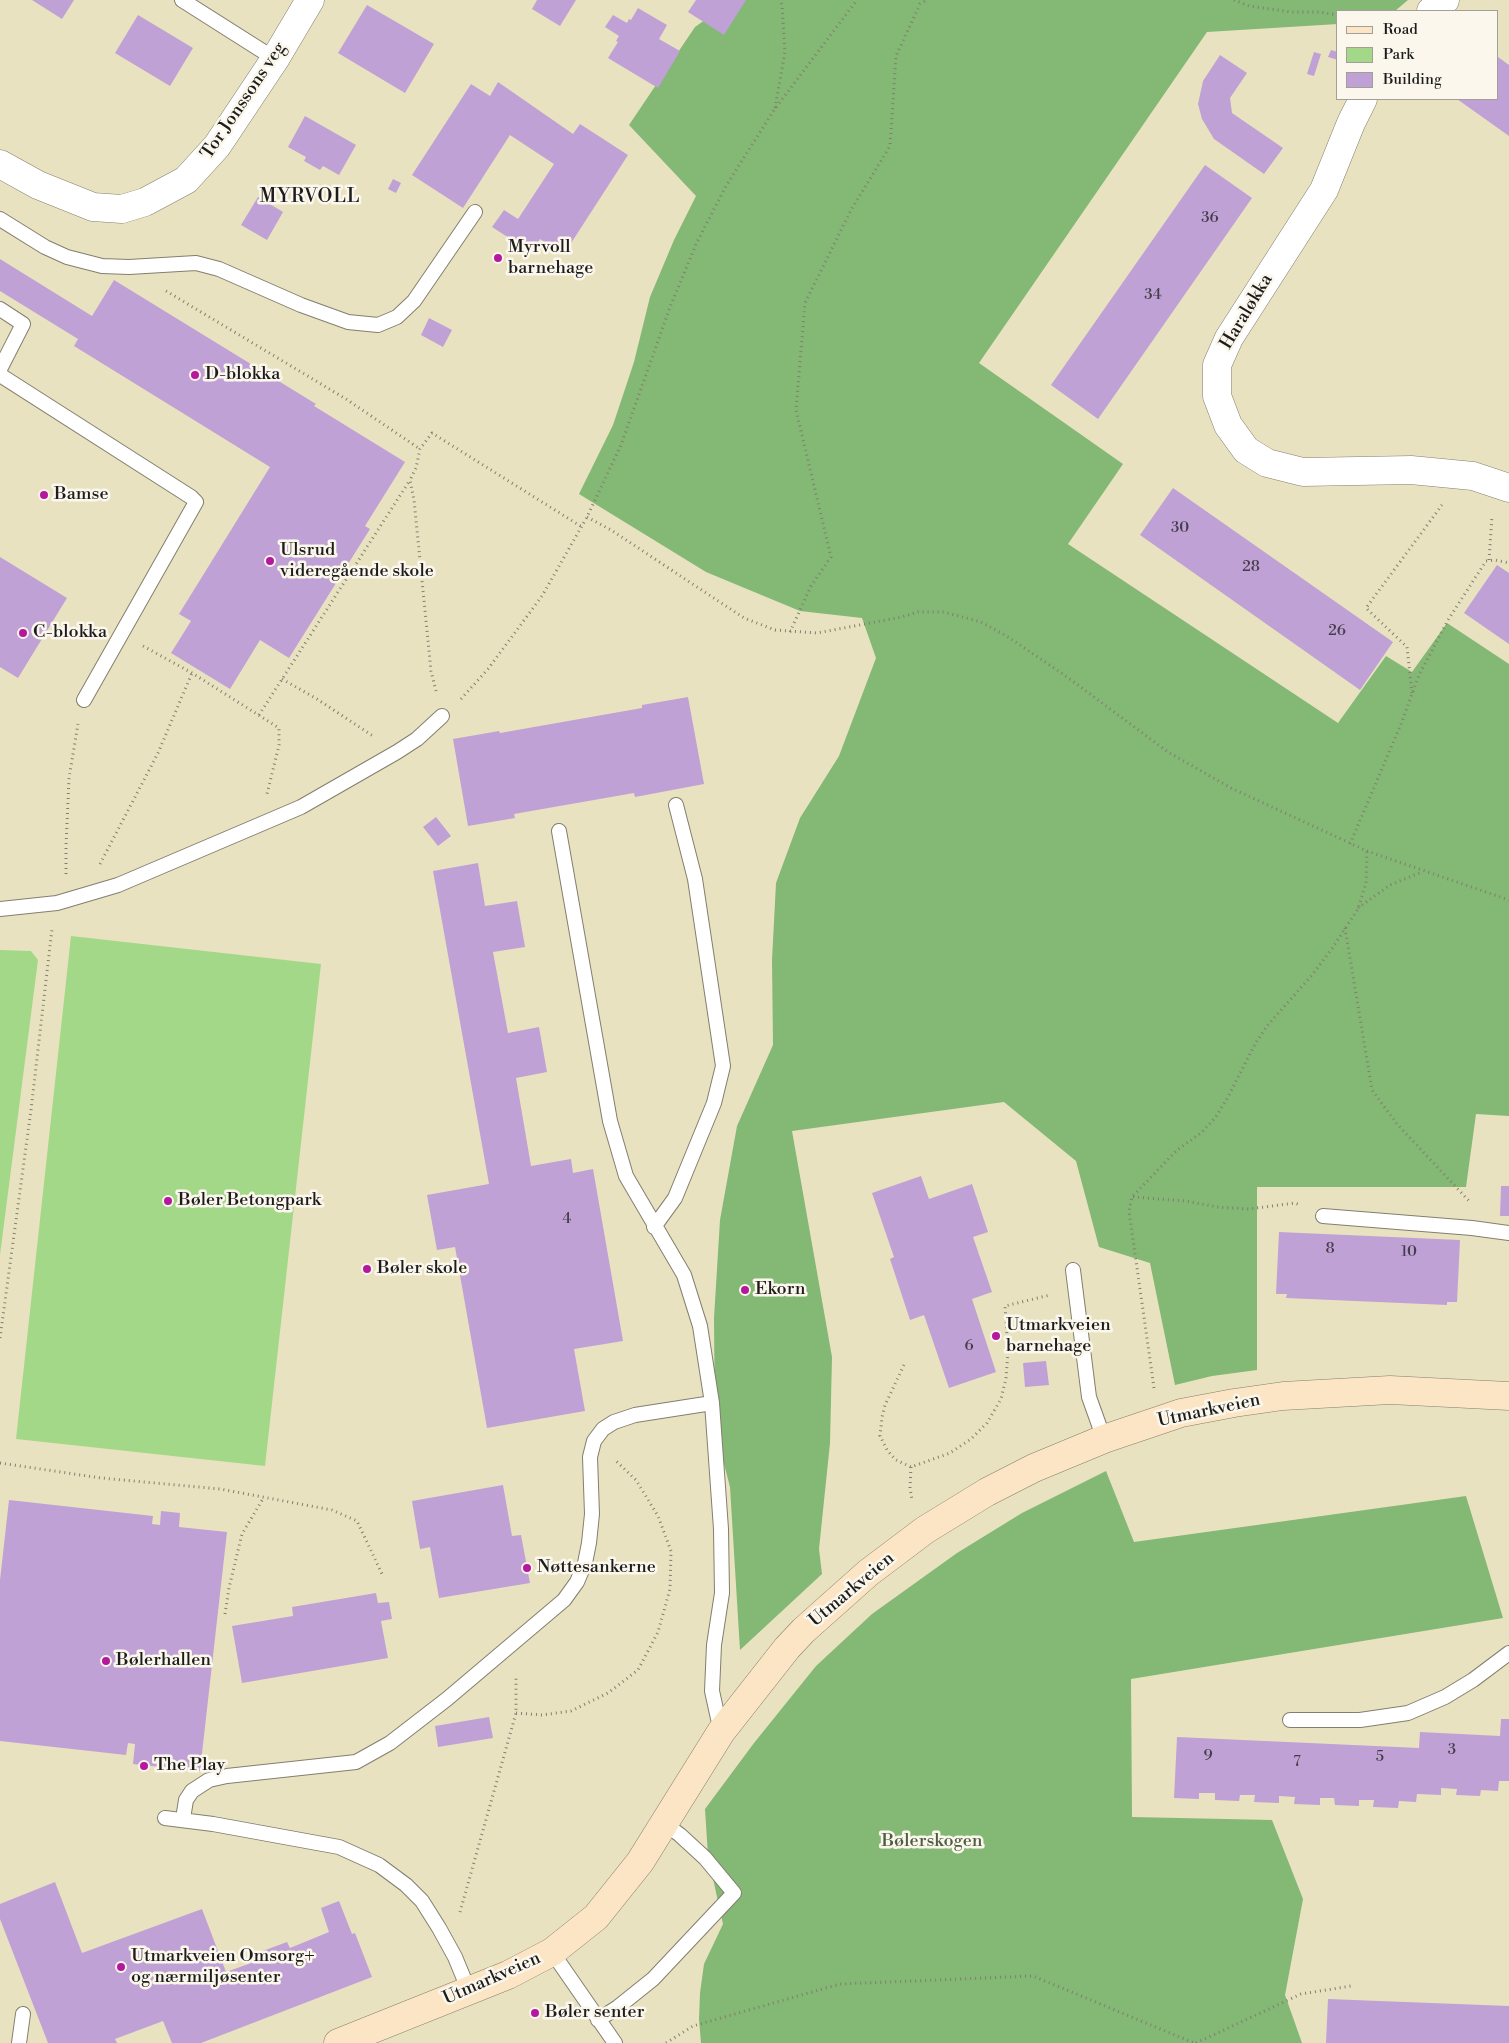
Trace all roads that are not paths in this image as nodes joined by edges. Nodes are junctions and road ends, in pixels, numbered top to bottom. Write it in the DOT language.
graph roads {
  1 [pos="182,0"];
  2 [pos="310,0"];
  3 [pos="1445,0"];
  4 [pos="1432,10"];
  5 [pos="275,59"];
  6 [pos="1362,100"];
  7 [pos="0,164"];
  8 [pos="475,212"];
  9 [pos="0,220"];
  10 [pos="0,309"];
  11 [pos="0,369"];
  12 [pos="0,375"];
  13 [pos="1509,488"];
  14 [pos="84,700"];
  15 [pos="442,716"];
  16 [pos="676,805"];
  17 [pos="559,831"];
  18 [pos="0,909"];
  19 [pos="1323,1216"];
  20 [pos="654,1227"];
  21 [pos="1509,1233"];
  22 [pos="1073,1270"];
  23 [pos="1509,1396"];
  24 [pos="712,1403"];
  25 [pos="1104,1438"];
  26 [pos="1509,1654"];
  27 [pos="1290,1720"];
  28 [pos="721,1732"];
  29 [pos="165,1818"];
  30 [pos="183,1819"];
  31 [pos="664,1822"];
  32 [pos="552,1952"];
  33 [pos="469,1991"];
  34 [pos="23,2014"];
  35 [pos="598,2020"];
  36 [pos="19,2043"];
  37 [pos="338,2043"];
  38 [pos="615,2043"];
  1 -- 5 [label="lane"];
  2 -- 5 [label="street, Tor Jonssons veg"];
  3 -- 4 [label="street"];
  5 -- 7 [label="street, Tor Jonssons veg"];
  6 -- 13 [label="street, Haraløkka"];
  8 -- 9 [label="lane"];
  10 -- 11 [label="lane"];
  12 -- 14 [label="lane"];
  15 -- 18 [label="lane"];
  16 -- 20 [label="lane"];
  17 -- 20 [label="lane"];
  19 -- 21 [label="lane"];
  20 -- 24 [label="lane"];
  22 -- 25 [label="lane"];
  23 -- 25 [label="street, Utmarkveien"];
  24 -- 28 [label="lane"];
  24 -- 30 [label="lane"];
  25 -- 28 [label="street, Utmarkveien"];
  26 -- 27 [label="lane"];
  28 -- 31 [label="street, Utmarkveien"];
  29 -- 30 [label="lane"];
  30 -- 33 [label="lane"];
  31 -- 32 [label="street, Utmarkveien"];
  31 -- 35 [label="lane"];
  32 -- 33 [label="street, Utmarkveien"];
  32 -- 35 [label="lane"];
  33 -- 37 [label="street, Utmarkveien"];
  34 -- 36 [label="lane"];
  35 -- 38 [label="lane"];
}
